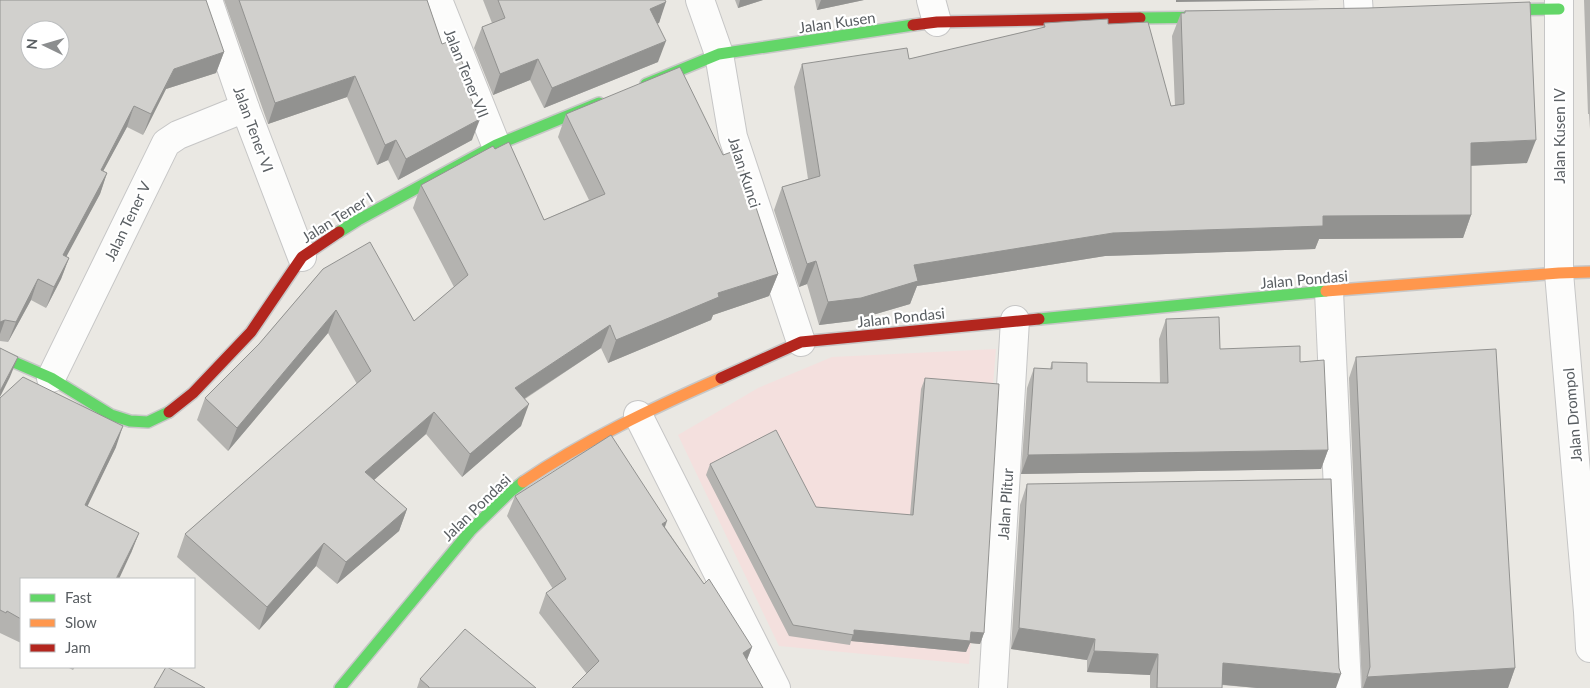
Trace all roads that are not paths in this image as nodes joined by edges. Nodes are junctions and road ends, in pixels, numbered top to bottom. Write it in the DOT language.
graph roads {
  1 [pos="208,0"];
  2 [pos="438,0"];
  3 [pos="700,0"];
  4 [pos="1559,5"];
  5 [pos="1153,9"];
  6 [pos="1482,10"];
  7 [pos="934,11"];
  8 [pos="1232,16"];
  9 [pos="719,54"];
  10 [pos="633,90"];
  11 [pos="605,101"];
  12 [pos="245,108"];
  13 [pos="496,145"];
  14 [pos="302,257"];
  15 [pos="1590,272"];
  16 [pos="1559,273"];
  17 [pos="1329,291"];
  18 [pos="1015,320"];
  19 [pos="801,342"];
  20 [pos="0,356"];
  21 [pos="51,378"];
  22 [pos="638,414"];
  23 [pos="1589,612"];
  24 [pos="1590,648"];
  25 [pos="340,688"];
  26 [pos="776,688"];
  27 [pos="993,688"];
  28 [pos="1347,688"];
  1 -- 12 [label="street, Jalan Tener VI"];
  2 -- 13 [label="street, Jalan Tener VII"];
  3 -- 9 [label="street, Jalan Kunci"];
  4 -- 6 [label="street"];
  4 -- 16 [label="street, Jalan Kusen IV"];
  5 -- 7 [label="street, Jalan Kusen"];
  5 -- 8 [label="street, Jalan Kusen"];
  7 -- 9 [label="street, Jalan Kusen"];
  9 -- 10 [label="street"];
  9 -- 19 [label="street, Jalan Kunci"];
  11 -- 13 [label="street, Jalan Tener I"];
  12 -- 14 [label="street, Jalan Tener VI"];
  12 -- 21 [label="street, Jalan Tener V"];
  13 -- 14 [label="street, Jalan Tener I"];
  14 -- 21 [label="street, Jalan Tener I"];
  15 -- 16 [label="street, Jalan Pondasi"];
  16 -- 17 [label="street, Jalan Pondasi"];
  16 -- 23 [label="street, Jalan Drompol"];
  17 -- 18 [label="street, Jalan Pondasi"];
  17 -- 28 [label="street"];
  18 -- 19 [label="street, Jalan Pondasi"];
  18 -- 27 [label="street, Jalan Plitur"];
  19 -- 22 [label="street, Jalan Pondasi"];
  20 -- 21 [label="street, Jalan Tener I"];
  22 -- 25 [label="street, Jalan Pondasi"];
  22 -- 26 [label="street"];
  23 -- 24 [label="street, Jalan Drompol"];
}
